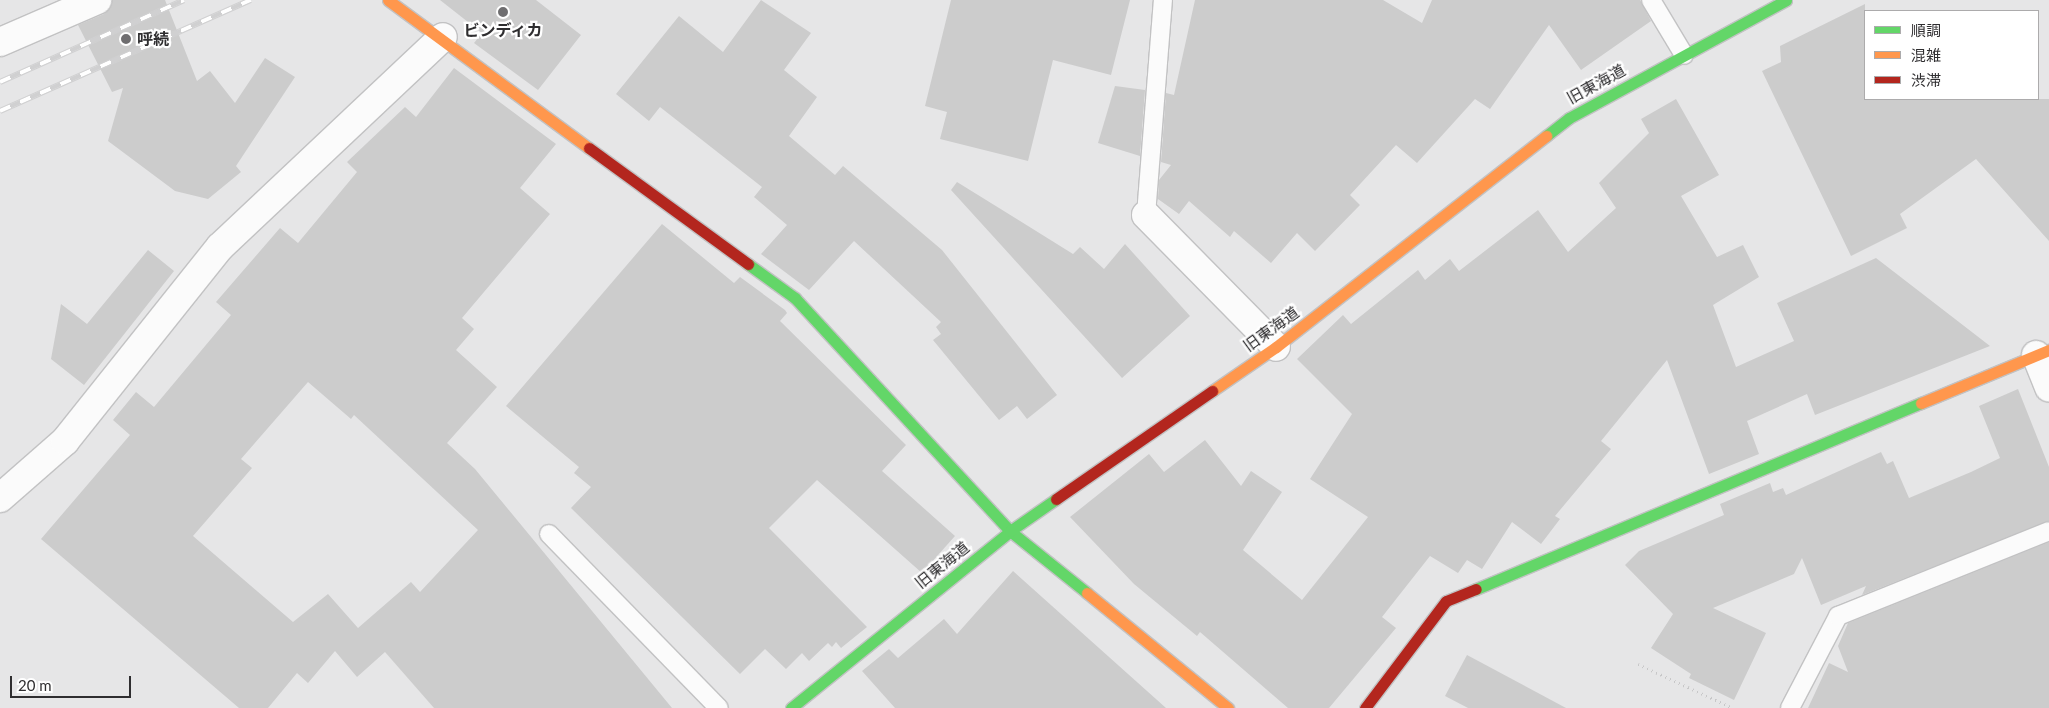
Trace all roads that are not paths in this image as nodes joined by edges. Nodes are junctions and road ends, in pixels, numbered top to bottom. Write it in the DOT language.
graph roads {
  1 [pos="97,0"];
  2 [pos="388,0"];
  3 [pos="1163,0"];
  4 [pos="1651,0"];
  5 [pos="1786,0"];
  6 [pos="443,37"];
  7 [pos="0,42"];
  8 [pos="1684,54"];
  9 [pos="1146,216"];
  10 [pos="1276,347"];
  11 [pos="2043,353"];
  12 [pos="2049,386"];
  13 [pos="0,498"];
  14 [pos="1010,531"];
  15 [pos="2049,531"];
  16 [pos="549,534"];
  17 [pos="719,708"];
  18 [pos="790,708"];
  19 [pos="1228,708"];
  20 [pos="1365,708"];
  21 [pos="1790,708"];
  1 -- 7 [label="street"];
  2 -- 6 [label="street"];
  3 -- 9 [label="lane"];
  4 -- 8 [label="lane"];
  5 -- 8 [label="street, 旧東海道"];
  6 -- 13 [label="street"];
  6 -- 14 [label="street"];
  8 -- 10 [label="street, 旧東海道"];
  9 -- 10 [label="street"];
  10 -- 14 [label="street, 旧東海道"];
  11 -- 12 [label="street"];
  11 -- 20 [label="street"];
  14 -- 18 [label="street, 旧東海道"];
  14 -- 19 [label="street"];
  15 -- 21 [label="lane"];
  16 -- 17 [label="lane"];
}
